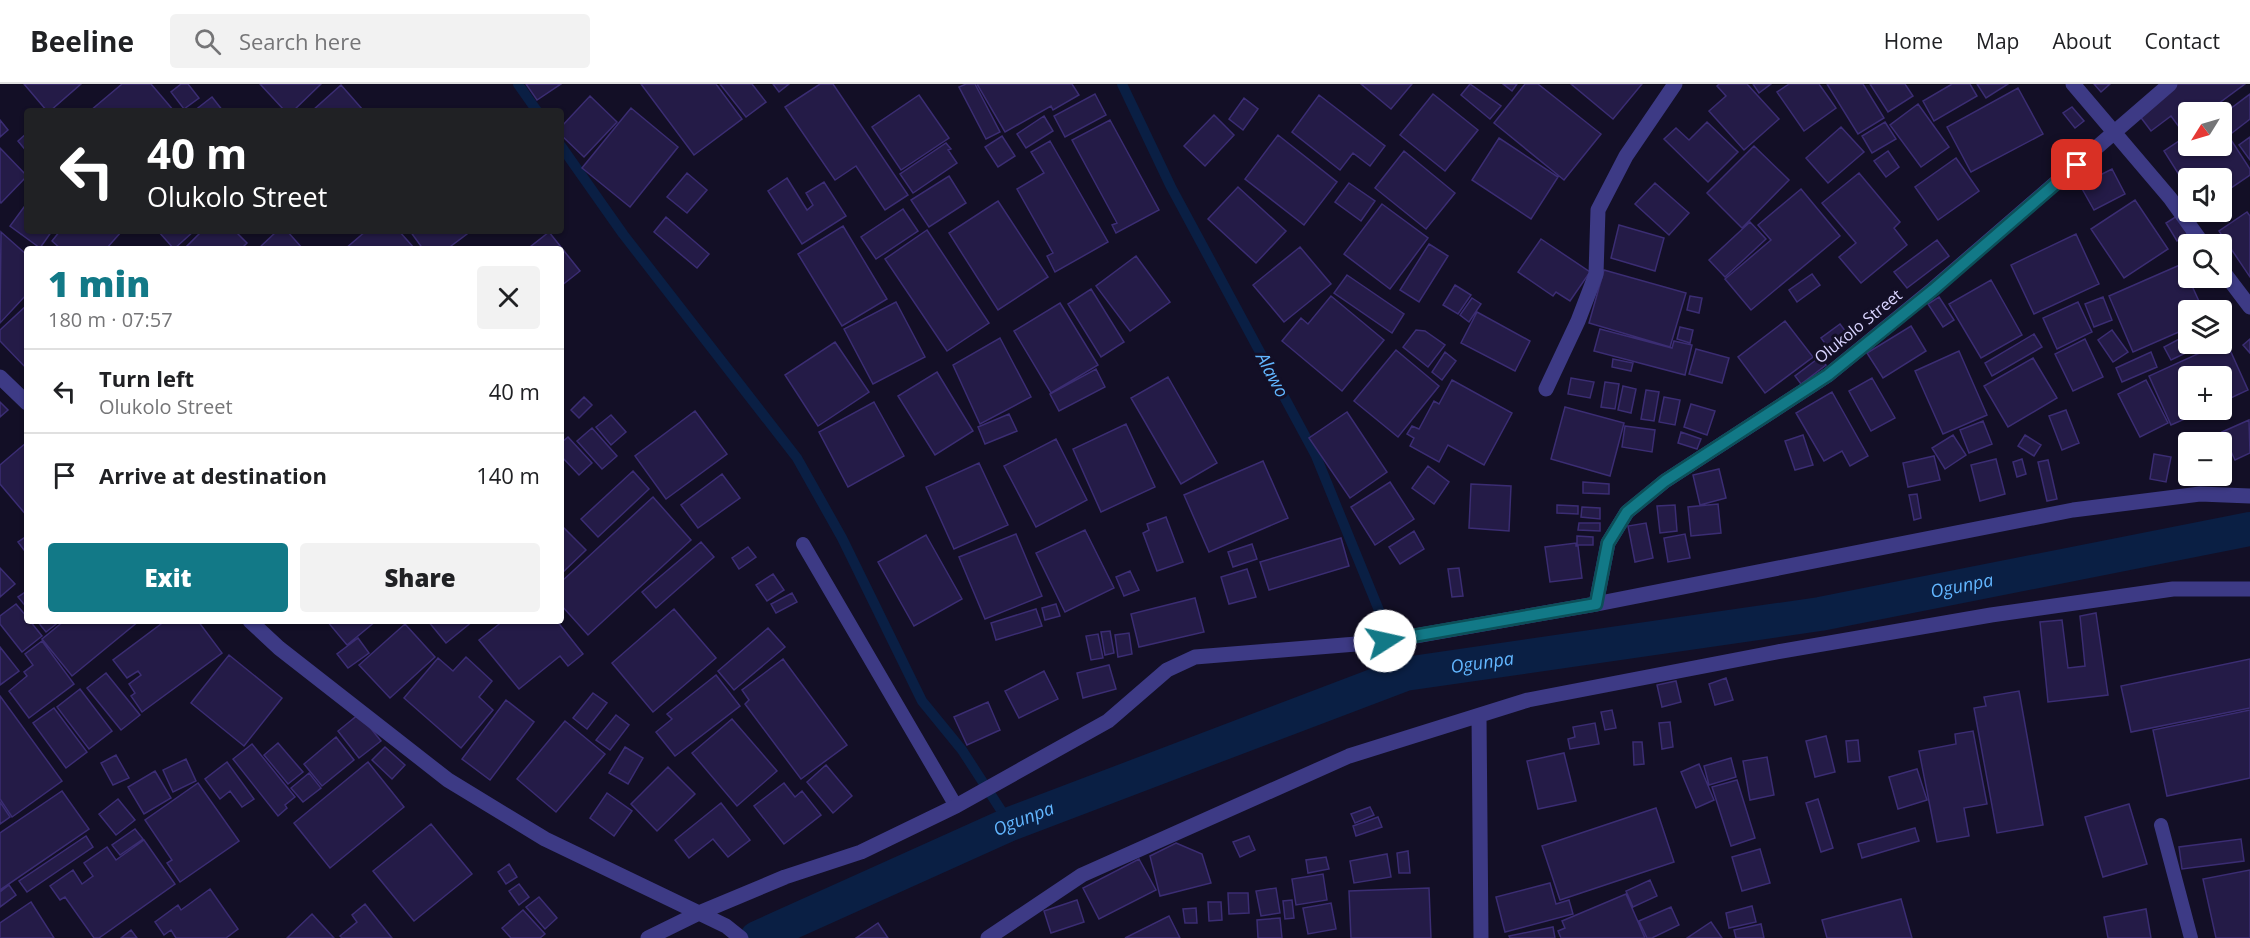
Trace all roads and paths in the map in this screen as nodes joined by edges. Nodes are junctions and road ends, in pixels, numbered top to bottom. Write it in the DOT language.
graph roads {
  1 [pos="1675,84"];
  2 [pos="2073,84"];
  3 [pos="2170,84"];
  4 [pos="2113,134"];
  5 [pos="2196,234"];
  6 [pos="2232,283"];
  7 [pos="2250,307"];
  8 [pos="0,377"];
  9 [pos="1546,389"];
  10 [pos="24,400"];
  11 [pos="2250,496"];
  12 [pos="803,544"];
  13 [pos="2250,589"];
  14 [pos="1596,604"];
  15 [pos="253,624"];
  16 [pos="1479,716"];
  17 [pos="956,806"];
  18 [pos="2161,825"];
  19 [pos="699,912"];
  20 [pos="648,938"];
  21 [pos="741,938"];
  22 [pos="988,938"];
  23 [pos="1481,938"];
  24 [pos="2191,938"];
  1 -- 9 [label="street"];
  2 -- 4 [label="street"];
  3 -- 4 [label="street, Olukolo Street"];
  4 -- 5 [label="street"];
  4 -- 14 [label="street, Olukolo Street"];
  6 -- 7 [label="street"];
  8 -- 10 [label="street"];
  11 -- 14 [label="street"];
  12 -- 17 [label="lane"];
  13 -- 16 [label="street"];
  14 -- 17 [label="street"];
  15 -- 19 [label="street"];
  16 -- 22 [label="street"];
  16 -- 23 [label="street"];
  17 -- 19 [label="street"];
  18 -- 24 [label="lane"];
  19 -- 20 [label="street"];
  19 -- 21 [label="street"];
}
